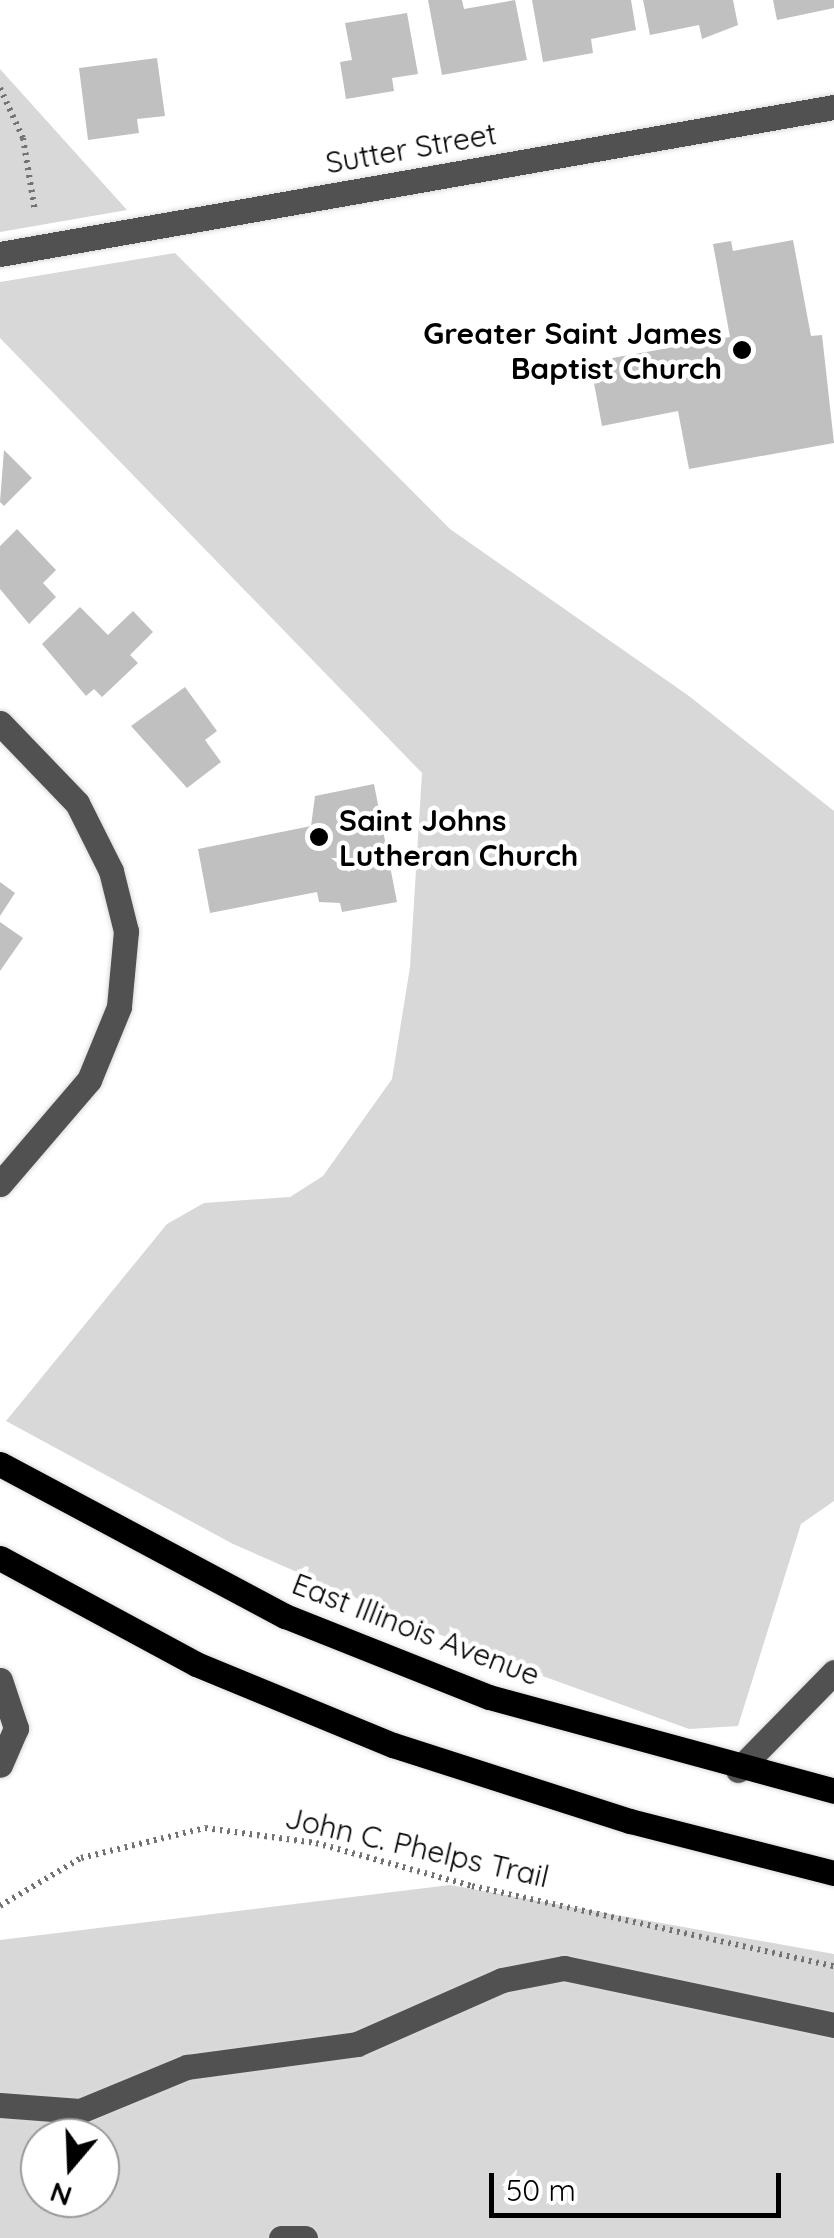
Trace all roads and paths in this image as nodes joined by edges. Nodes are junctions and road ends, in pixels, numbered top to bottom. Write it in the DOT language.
graph roads {
  1 [pos="0,88"];
  2 [pos="834,106"];
  3 [pos="35,211"];
  4 [pos="0,254"];
  5 [pos="0,723"];
  6 [pos="0,1184"];
  7 [pos="0,1464"];
  8 [pos="0,1558"];
  9 [pos="834,1672"];
  10 [pos="0,1680"];
  11 [pos="0,1765"];
  12 [pos="738,1770"];
  13 [pos="834,1792"];
  14 [pos="834,1873"];
  15 [pos="0,1906"];
  16 [pos="834,1966"];
  17 [pos="834,2025"];
  18 [pos="0,2104"];
  19 [pos="281,2238"];
  20 [pos="304,2238"];
  1 -- 3 [label="path"];
  2 -- 4 [label="street, Sutter Street"];
  5 -- 6 [label="street"];
  7 -- 12 [label="main road, East Illinois Avenue"];
  8 -- 14 [label="main road"];
  9 -- 12 [label="street"];
  10 -- 11 [label="street"];
  12 -- 13 [label="main road, East Illinois Avenue"];
  15 -- 16 [label="path, John C. Phelps Trail"];
  17 -- 18 [label="street"];
  19 -- 20 [label="street"];
}
